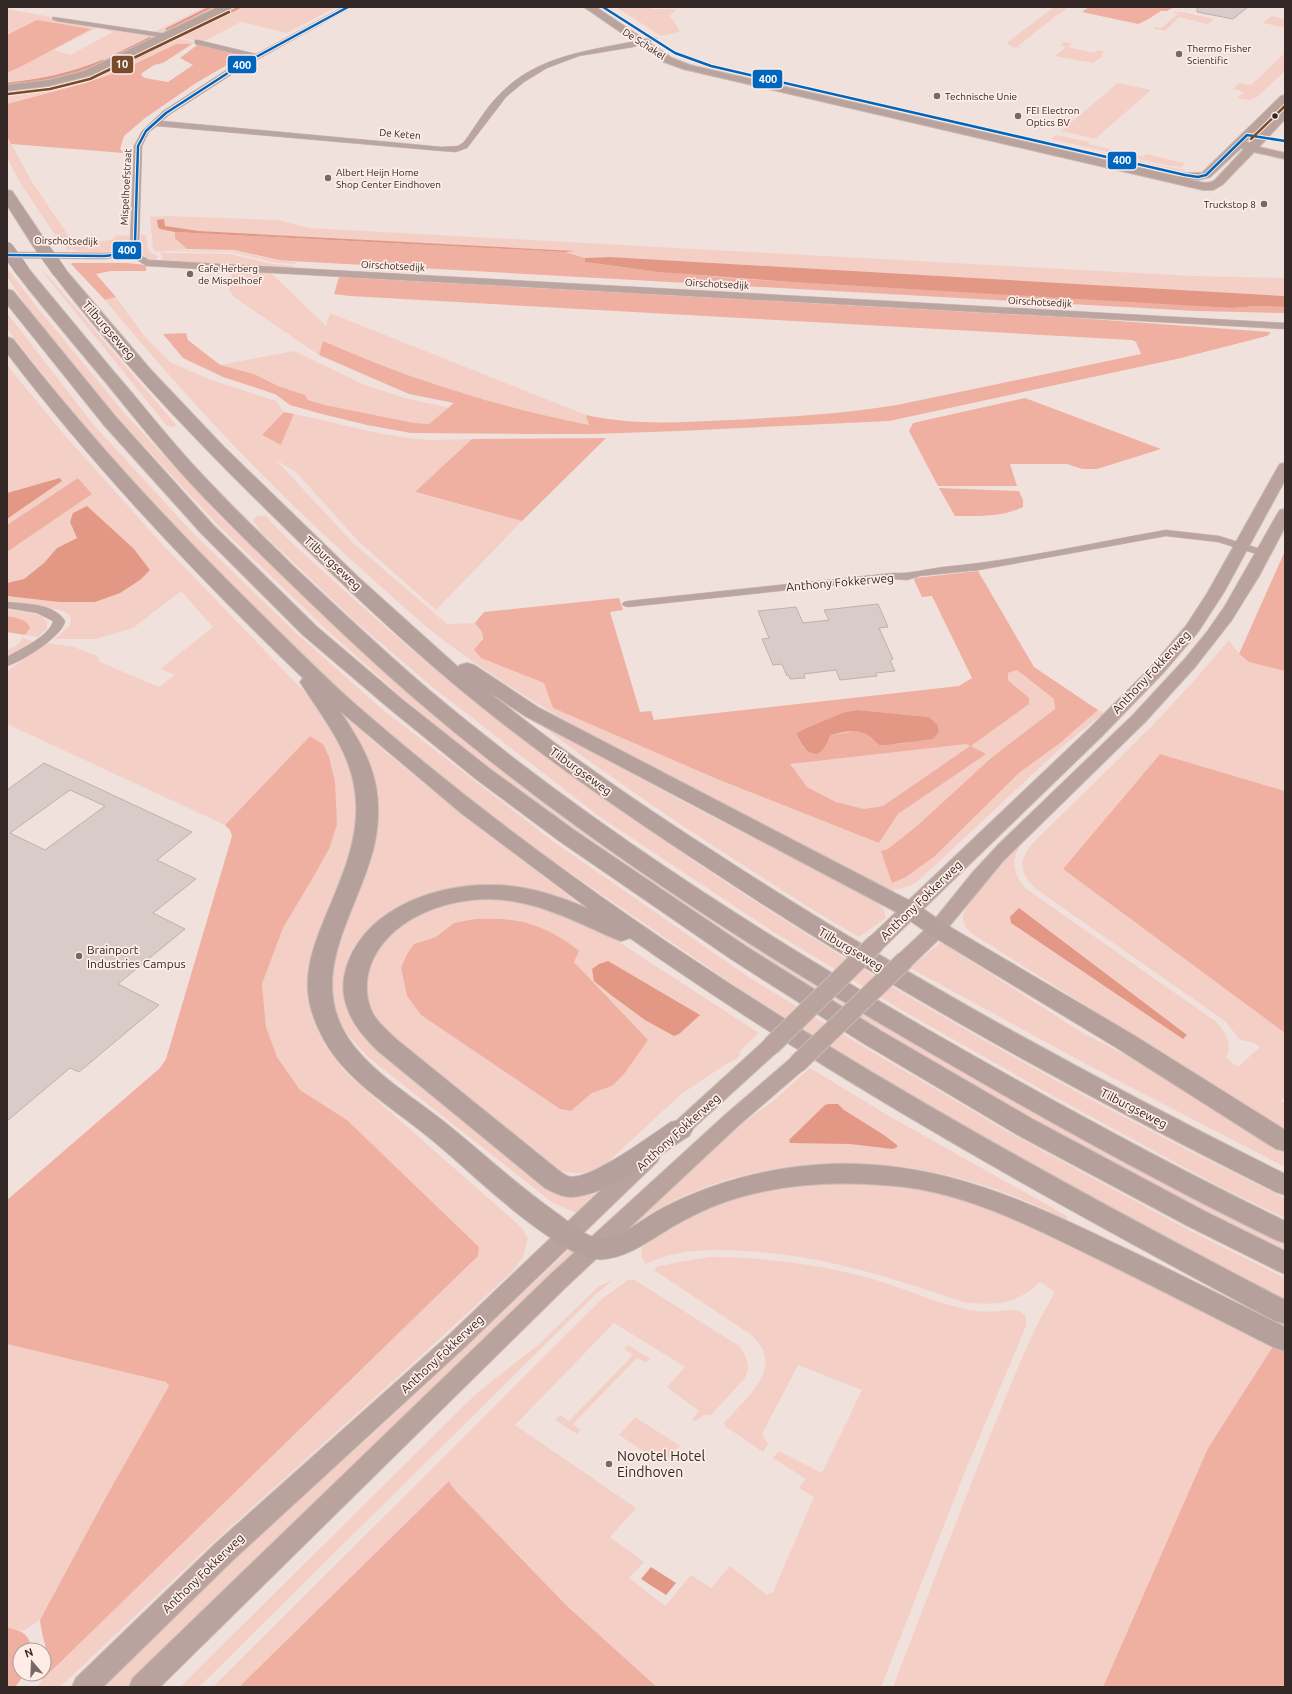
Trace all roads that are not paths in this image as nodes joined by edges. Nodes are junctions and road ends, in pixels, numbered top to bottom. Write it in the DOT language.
graph roads {
  1 [pos="226,7"];
  2 [pos="348,7"];
  3 [pos="588,7"];
  4 [pos="603,7"];
  5 [pos="56,19"];
  6 [pos="167,36"];
  7 [pos="654,39"];
  8 [pos="198,42"];
  9 [pos="639,42"];
  10 [pos="255,56"];
  11 [pos="7,88"];
  12 [pos="1285,98"];
  13 [pos="1285,113"];
  14 [pos="155,123"];
  15 [pos="1239,143"];
  16 [pos="1254,146"];
  17 [pos="1285,149"];
  18 [pos="1285,156"];
  19 [pos="7,194"];
  20 [pos="7,250"];
  21 [pos="125,250"];
  22 [pos="7,255"];
  23 [pos="7,294"];
  24 [pos="1285,326"];
  25 [pos="7,342"];
  26 [pos="1285,467"];
  27 [pos="1285,513"];
  28 [pos="1240,547"];
  29 [pos="1263,553"];
  30 [pos="628,604"];
  31 [pos="7,605"];
  32 [pos="404,630"];
  33 [pos="296,659"];
  34 [pos="7,662"];
  35 [pos="910,910"];
  36 [pos="937,929"];
  37 [pos="668,954"];
  38 [pos="680,1129"];
  39 [pos="1285,1142"];
  40 [pos="1285,1185"];
  41 [pos="1285,1233"];
  42 [pos="568,1235"];
  43 [pos="592,1250"];
  44 [pos="1285,1263"];
  45 [pos="1285,1313"];
  46 [pos="1285,1340"];
  47 [pos="85,1687"];
  48 [pos="142,1687"];
  1 -- 6 [label="main road"];
  2 -- 10 [label="street, Mispelhoefstraat"];
  3 -- 9 [label="main road, De Schakel"];
  4 -- 7 [label="main road, De Schakel"];
  5 -- 6 [label="street"];
  6 -- 11 [label="main road"];
  7 -- 9 [label="street, De Keten"];
  7 -- 15 [label="main road, De Schakel"];
  8 -- 10 [label="street"];
  9 -- 14 [label="street, De Keten"];
  9 -- 16 [label="main road, De Schakel"];
  10 -- 14 [label="street, Mispelhoefstraat"];
  12 -- 15 [label="main road, De Schakel"];
  13 -- 16 [label="main road, De Schakel"];
  14 -- 21 [label="street, Mispelhoefstraat"];
  15 -- 16 [label="main road"];
  16 -- 17 [label="main road"];
  16 -- 18 [label="main road"];
  19 -- 32 [label="highway, Tilburgseweg, bridge"];
  20 -- 21 [label="street, Oirschotsedijk"];
  20 -- 41 [label="highway, bridge"];
  21 -- 22 [label="street, Oirschotsedijk"];
  21 -- 24 [label="street, Oirschotsedijk"];
  23 -- 44 [label="highway"];
  25 -- 33 [label="highway"];
  26 -- 28 [label="main road, Anthony Fokkerweg"];
  27 -- 29 [label="main road, Anthony Fokkerweg"];
  28 -- 29 [label="street, Anthony Fokkerweg"];
  28 -- 30 [label="street, Anthony Fokkerweg"];
  28 -- 35 [label="main road, Anthony Fokkerweg"];
  29 -- 36 [label="main road, Anthony Fokkerweg"];
  31 -- 34 [label="street"];
  32 -- 35 [label="highway"];
  32 -- 40 [label="highway, Tilburgseweg"];
  33 -- 37 [label="highway"];
  33 -- 42 [label="highway"];
  35 -- 36 [label="highway"];
  35 -- 38 [label="main road, Anthony Fokkerweg, bridge"];
  36 -- 39 [label="highway"];
  36 -- 43 [label="main road, Anthony Fokkerweg, bridge"];
  37 -- 38 [label="highway"];
  37 -- 45 [label="highway"];
  38 -- 42 [label="main road, Anthony Fokkerweg"];
  42 -- 43 [label="highway"];
  42 -- 47 [label="main road, Anthony Fokkerweg"];
  43 -- 46 [label="highway"];
  43 -- 48 [label="main road, Anthony Fokkerweg"];
}
